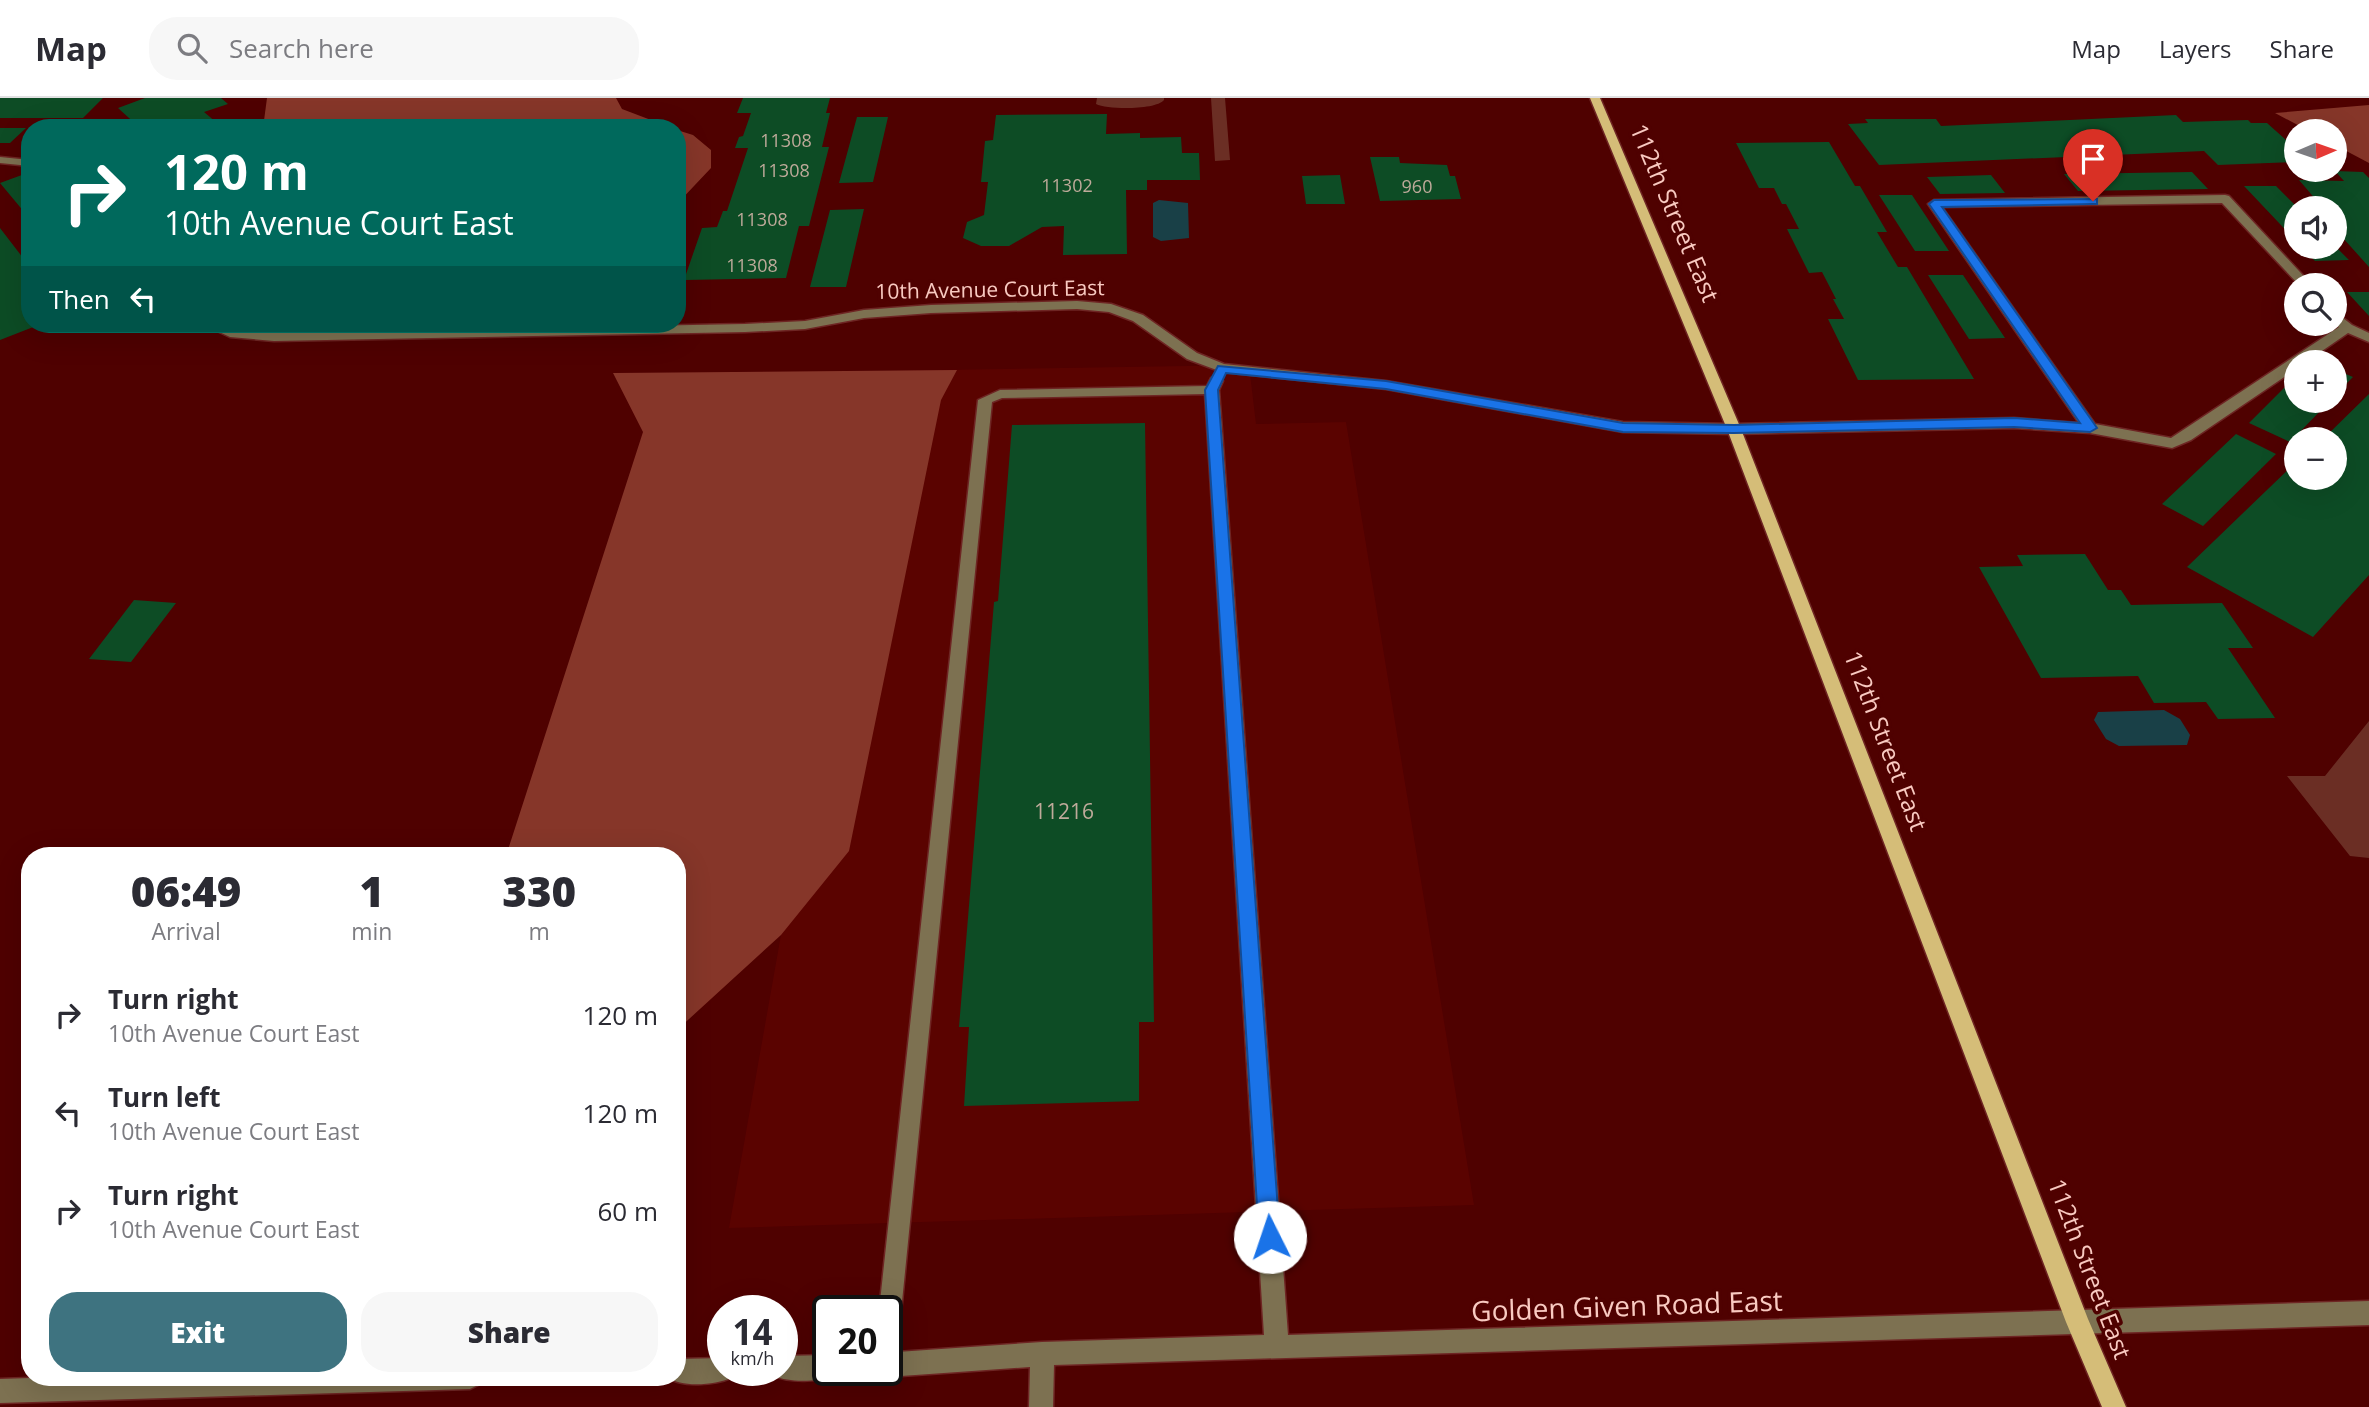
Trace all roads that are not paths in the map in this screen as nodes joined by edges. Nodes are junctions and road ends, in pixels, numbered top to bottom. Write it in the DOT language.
graph roads {
  1 [pos="1595,98"];
  2 [pos="0,160"];
  3 [pos="21,162"];
  4 [pos="2295,273"];
  5 [pos="2347,328"];
  6 [pos="686,329"];
  7 [pos="230,333"];
  8 [pos="477,333"];
  9 [pos="2335,336"];
  10 [pos="2369,338"];
  11 [pos="1222,368"];
  12 [pos="1212,390"];
  13 [pos="2090,428"];
  14 [pos="1734,429"];
  15 [pos="892,1295"];
  16 [pos="2369,1313"];
  17 [pos="2078,1322"];
  18 [pos="1277,1347"];
  19 [pos="1042,1354"];
  20 [pos="903,1364"];
  21 [pos="707,1370"];
  22 [pos="686,1371"];
  23 [pos="168,1386"];
  24 [pos="0,1391"];
  25 [pos="1041,1407"];
  26 [pos="2114,1407"];
  1 -- 14 [label="main road, 112th Street East"];
  2 -- 3 [label="street"];
  4 -- 13 [label="street"];
  5 -- 10 [label="street"];
  6 -- 11 [label="street, 10th Avenue Court East"];
  7 -- 8 [label="street, 10th Avenue Court East"];
  9 -- 13 [label="street, 10th Avenue Court East"];
  11 -- 12 [label="street"];
  11 -- 14 [label="street, 10th Avenue Court East"];
  12 -- 15 [label="street"];
  12 -- 18 [label="street"];
  13 -- 14 [label="street, 10th Avenue Court East"];
  14 -- 17 [label="main road, 112th Street East"];
  16 -- 17 [label="street, Golden Given Road East"];
  17 -- 18 [label="street, Golden Given Road East"];
  17 -- 26 [label="main road, 112th Street East"];
  18 -- 19 [label="street, Golden Given Road East"];
  19 -- 20 [label="street, Golden Given Road East"];
  19 -- 25 [label="street"];
  21 -- 22 [label="street"];
  23 -- 24 [label="street"];
}
